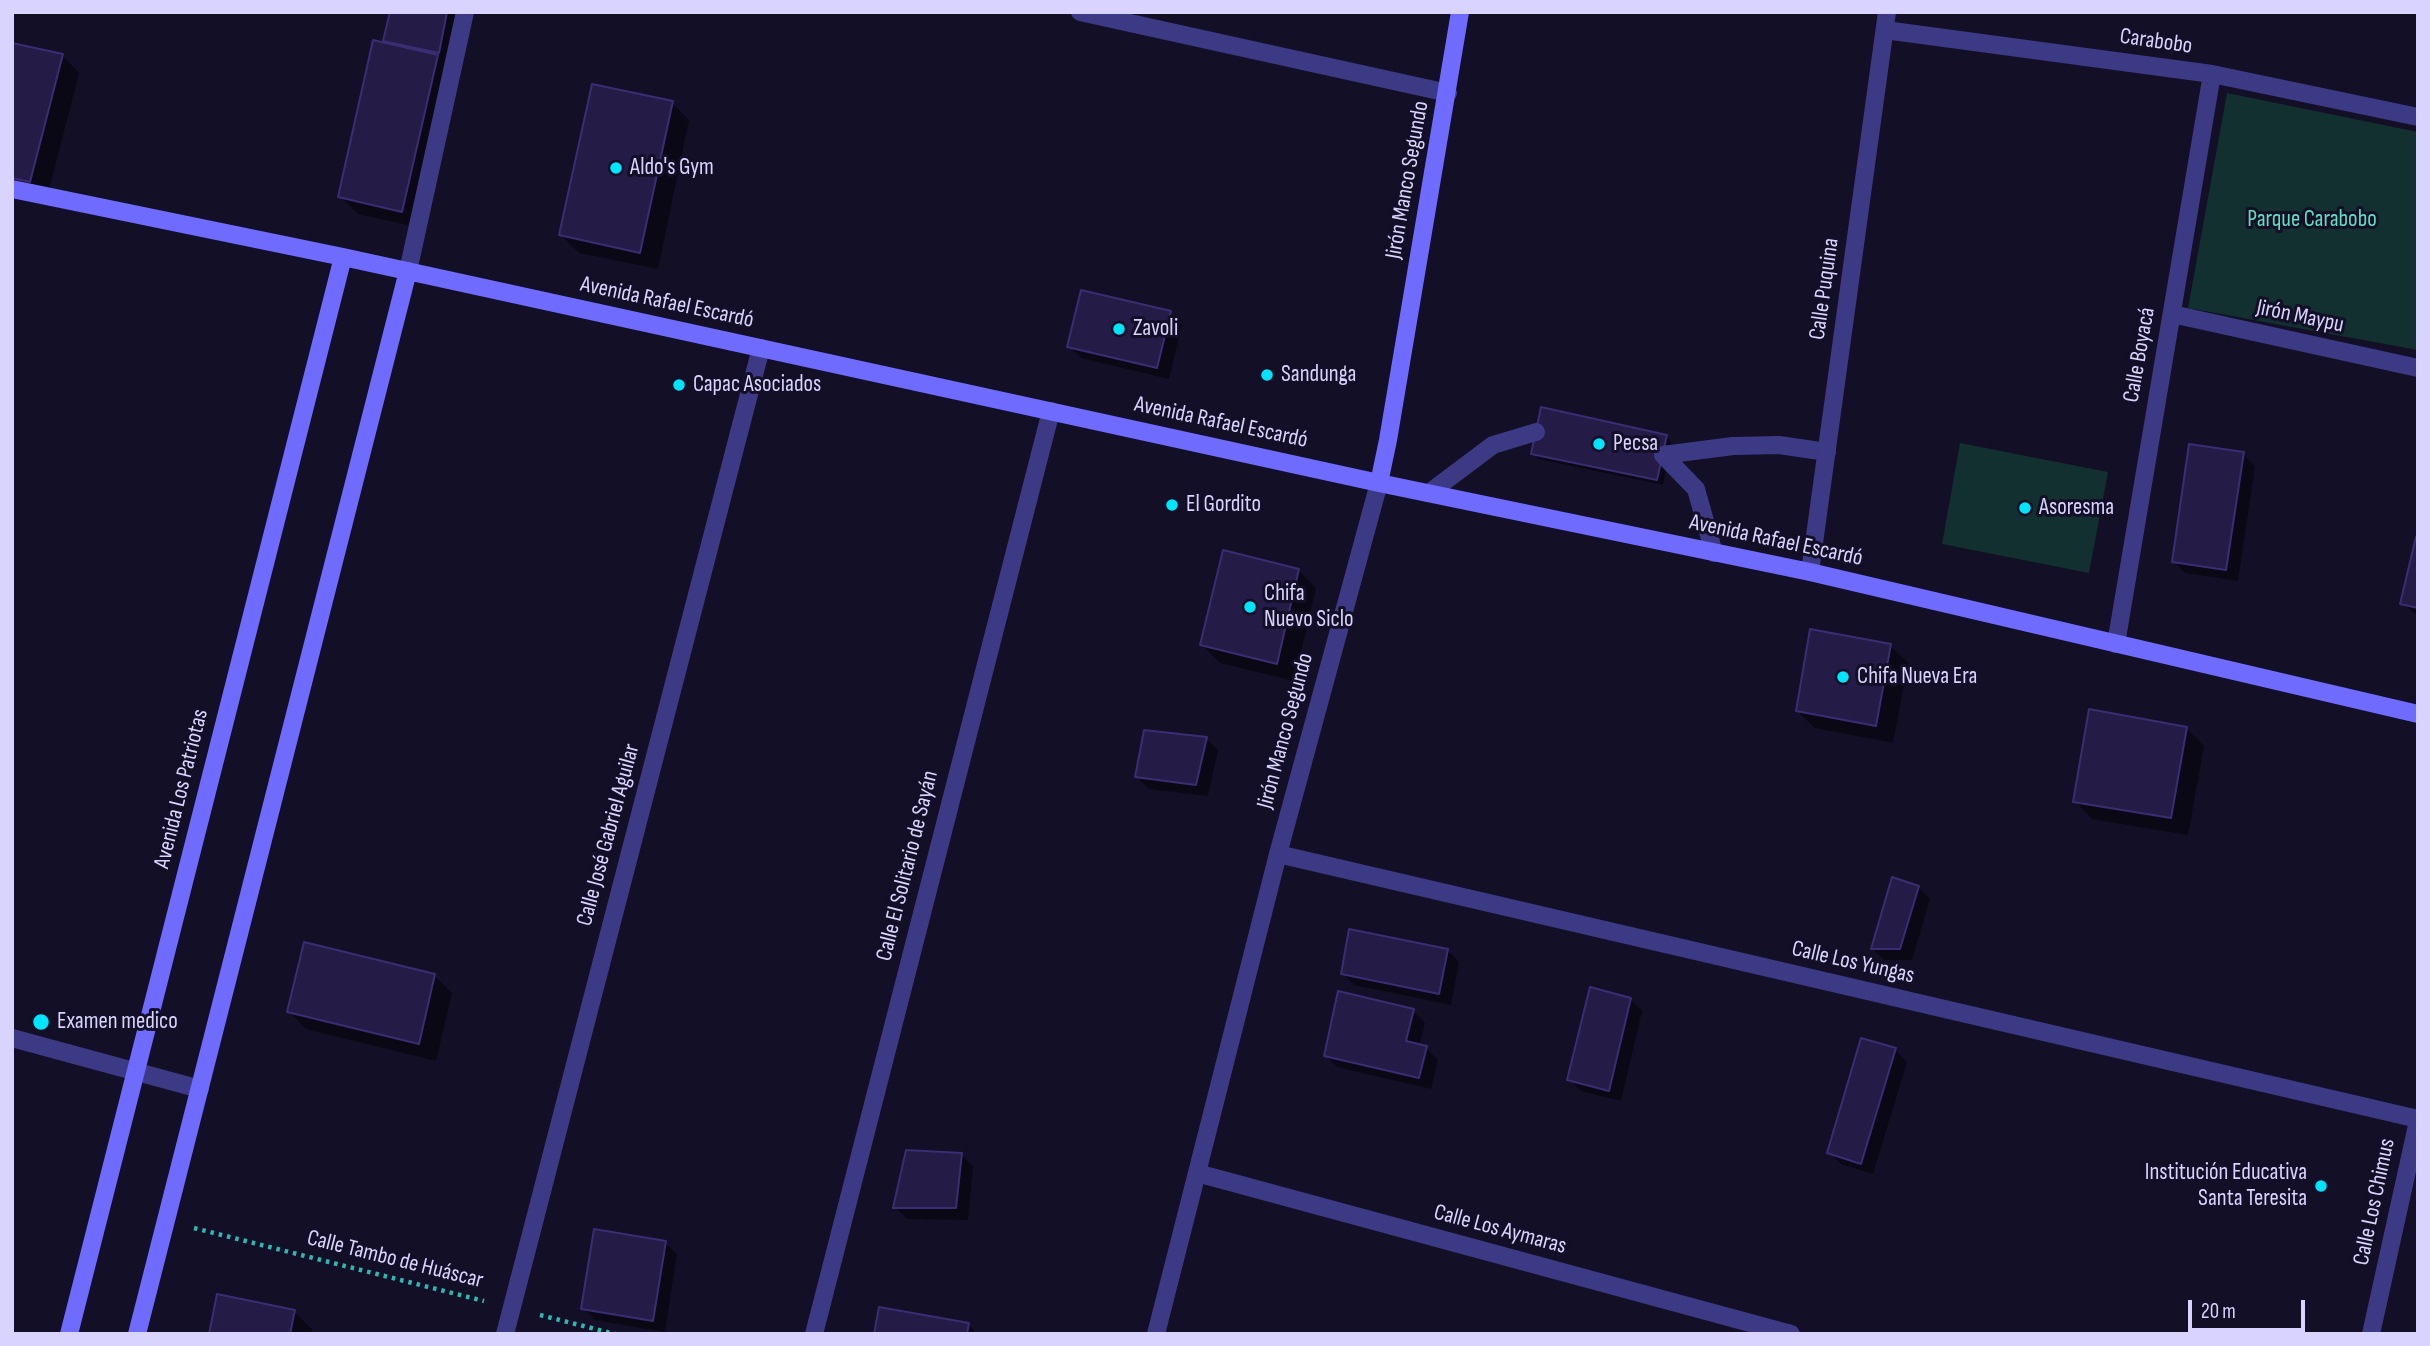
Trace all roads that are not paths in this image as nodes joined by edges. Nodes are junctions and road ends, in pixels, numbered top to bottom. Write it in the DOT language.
graph roads {
  1 [pos="465,12"];
  2 [pos="1080,12"];
  3 [pos="1460,12"];
  4 [pos="1125,17"];
  5 [pos="1886,21"];
  6 [pos="2212,74"];
  7 [pos="1448,93"];
  8 [pos="2418,117"];
  9 [pos="12,189"];
  10 [pos="343,257"];
  11 [pos="408,271"];
  12 [pos="2172,314"];
  13 [pos="761,348"];
  14 [pos="2418,368"];
  15 [pos="1051,411"];
  16 [pos="1536,432"];
  17 [pos="1827,452"];
  18 [pos="1379,483"];
  19 [pos="1429,493"];
  20 [pos="1714,552"];
  21 [pos="1810,572"];
  22 [pos="2116,644"];
  23 [pos="2418,714"];
  24 [pos="1278,854"];
  25 [pos="12,1038"];
  26 [pos="136,1071"];
  27 [pos="200,1089"];
  28 [pos="2418,1120"];
  29 [pos="1197,1173"];
  30 [pos="69,1334"];
  31 [pos="137,1334"];
  32 [pos="505,1334"];
  33 [pos="814,1334"];
  34 [pos="1156,1334"];
  35 [pos="1791,1334"];
  36 [pos="2371,1334"];
  1 -- 11 [label="street"];
  2 -- 4 [label="street"];
  3 -- 7 [label="main road, Jirón Manco Segundo"];
  4 -- 7 [label="street"];
  5 -- 6 [label="street, Carabobo"];
  5 -- 17 [label="street, Calle Puquina"];
  6 -- 8 [label="street, Carabobo"];
  6 -- 12 [label="street, Calle Boyacá"];
  7 -- 18 [label="main road, Jirón Manco Segundo"];
  9 -- 10 [label="main road, Avenida Rafael Escardó"];
  10 -- 11 [label="main road, Avenida Rafael Escardó"];
  10 -- 26 [label="main road, Avenida Los Patriotas"];
  11 -- 13 [label="main road, Avenida Rafael Escardó"];
  11 -- 27 [label="main road"];
  12 -- 14 [label="street, Jirón Maypu"];
  12 -- 22 [label="street, Calle Boyacá"];
  13 -- 15 [label="main road, Avenida Rafael Escardó"];
  13 -- 32 [label="street, Calle José Gabriel Aguilar"];
  15 -- 18 [label="main road, Avenida Rafael Escardó"];
  15 -- 33 [label="street, Calle El Solitario de Sayán"];
  16 -- 19 [label="street"];
  17 -- 20 [label="street"];
  17 -- 21 [label="street, Calle Puquina"];
  18 -- 19 [label="main road, Avenida Rafael Escardó"];
  18 -- 24 [label="street, Jirón Manco Segundo"];
  19 -- 20 [label="main road, Avenida Rafael Escardó"];
  20 -- 21 [label="main road, Avenida Rafael Escardó"];
  21 -- 22 [label="main road, Avenida Rafael Escardó"];
  22 -- 23 [label="main road, Avenida Rafael Escardó"];
  24 -- 28 [label="street, Calle Los Yungas"];
  24 -- 29 [label="street, Jirón Manco Segundo"];
  25 -- 26 [label="street"];
  26 -- 27 [label="street"];
  26 -- 30 [label="main road, Avenida Los Patriotas"];
  27 -- 31 [label="main road"];
  28 -- 36 [label="street, Calle Los Chimus"];
  29 -- 34 [label="street, Jirón Manco Segundo"];
  29 -- 35 [label="street, Calle Los Aymaras"];
}
